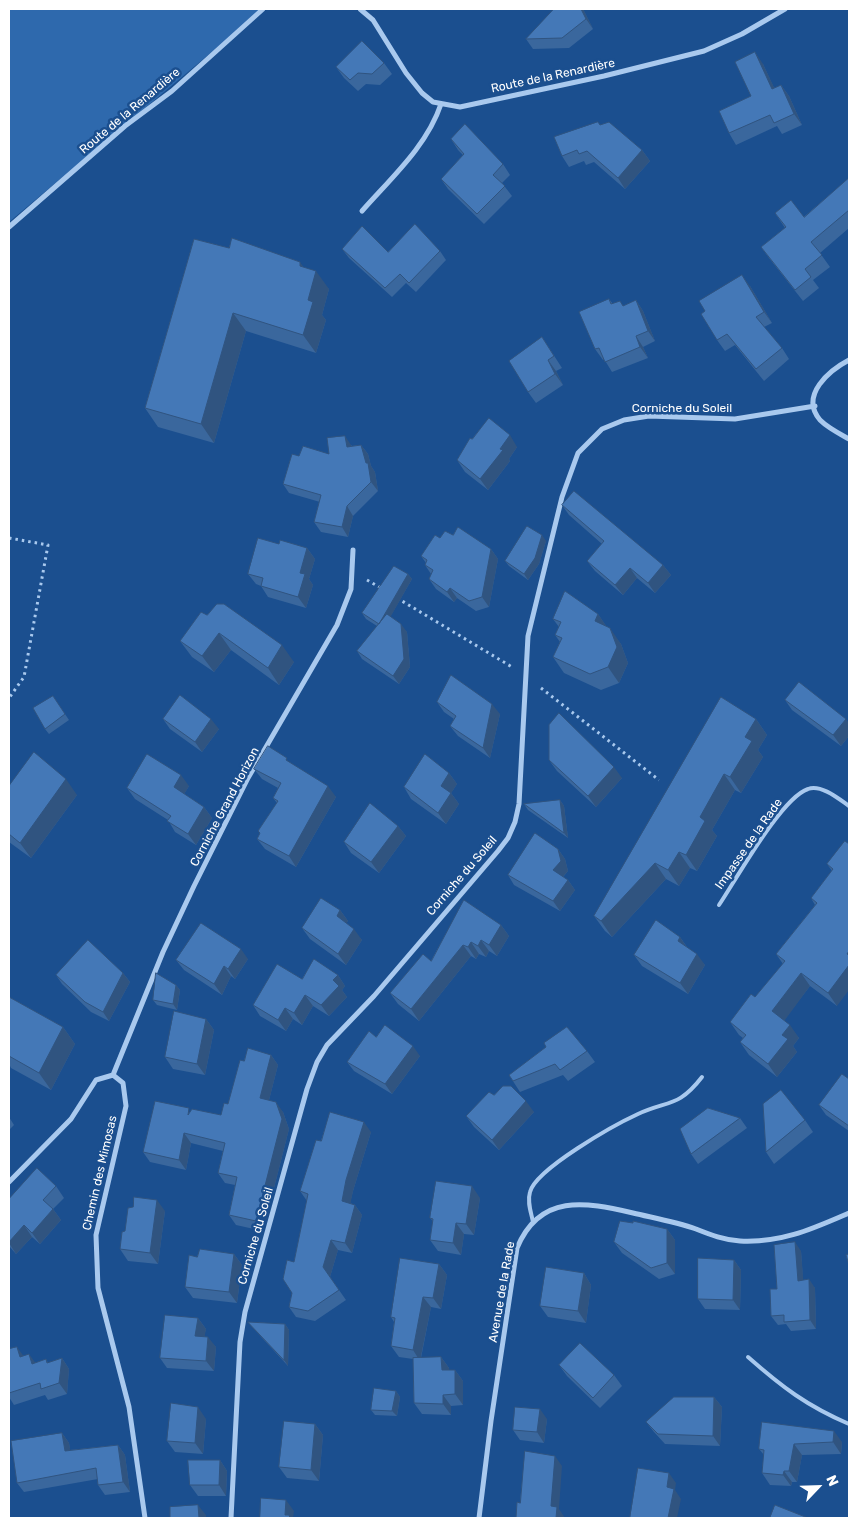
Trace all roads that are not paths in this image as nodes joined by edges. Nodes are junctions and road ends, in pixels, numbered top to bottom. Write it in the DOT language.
graph roads {
  1 [pos="263,9"];
  2 [pos="360,9"];
  3 [pos="785,9"];
  4 [pos="441,104"];
  5 [pos="362,211"];
  6 [pos="9,227"];
  7 [pos="849,360"];
  8 [pos="814,406"];
  9 [pos="849,439"];
  10 [pos="353,550"];
  11 [pos="849,806"];
  12 [pos="719,905"];
  13 [pos="113,1075"];
  14 [pos="702,1077"];
  15 [pos="9,1182"];
  16 [pos="849,1213"];
  17 [pos="533,1222"];
  18 [pos="748,1357"];
  19 [pos="849,1424"];
  20 [pos="145,1518"];
  21 [pos="232,1518"];
  22 [pos="479,1518"];
  1 -- 6 [label="street, Route de la Renardière"];
  2 -- 4 [label="street, Route de la Renardière"];
  3 -- 4 [label="street, Route de la Renardière"];
  4 -- 5 [label="street"];
  7 -- 8 [label="street"];
  8 -- 9 [label="street"];
  8 -- 21 [label="street, Corniche du Soleil"];
  10 -- 13 [label="street, Corniche Grand Horizon"];
  11 -- 12 [label="lane, Impasse de la Rade"];
  13 -- 15 [label="street"];
  13 -- 20 [label="street, Chemin des Mimosas"];
  14 -- 17 [label="lane"];
  16 -- 17 [label="street, Avenue de la Rade"];
  17 -- 22 [label="street, Avenue de la Rade"];
  18 -- 19 [label="lane"];
}
